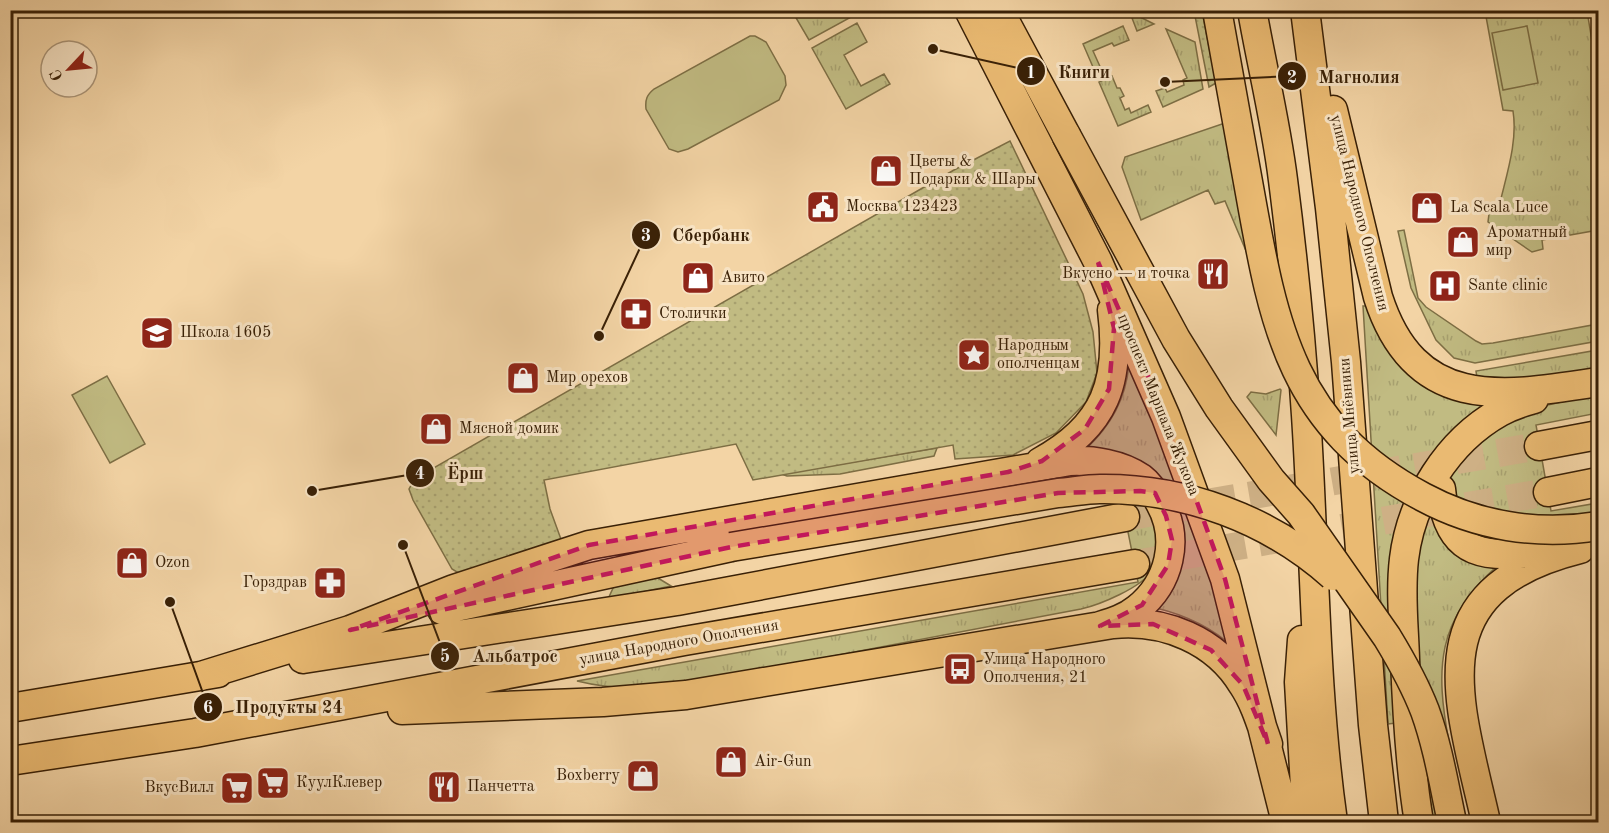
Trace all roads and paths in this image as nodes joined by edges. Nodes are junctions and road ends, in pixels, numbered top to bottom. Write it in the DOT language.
graph roads {
  1 [pos="969,10"];
  2 [pos="999,10"];
  3 [pos="1217,10"];
  4 [pos="1252,10"];
  5 [pos="1305,10"];
  6 [pos="1098,262"];
  7 [pos="1598,382"];
  8 [pos="1599,435"];
  9 [pos="1539,446"];
  10 [pos="1451,453"];
  11 [pos="1031,467"];
  12 [pos="1599,482"];
  13 [pos="1548,492"];
  14 [pos="1125,518"];
  15 [pos="1599,526"];
  16 [pos="1589,547"];
  17 [pos="1135,564"];
  18 [pos="1314,570"];
  19 [pos="1372,615"];
  20 [pos="1100,626"];
  21 [pos="350,630"];
  22 [pos="201,676"];
  23 [pos="10,708"];
  24 [pos="302,714"];
  25 [pos="1268,744"];
  26 [pos="10,761"];
  27 [pos="1418,820"];
  28 [pos="1286,822"];
  29 [pos="1307,822"];
  30 [pos="1334,822"];
  31 [pos="1384,822"];
  32 [pos="1452,822"];
  33 [pos="1485,822"];
  1 -- 6 [label="main road, проспект Маршала Жукова"];
  2 -- 19 [label="main road, bridge"];
  3 -- 15 [label="main road, bridge"];
  4 -- 18 [label="main road"];
  5 -- 7 [label="main road, улица Народного Ополчения"];
  5 -- 31 [label="main road, улица Мнёвники"];
  6 -- 11 [label="main road"];
  6 -- 25 [label="main road, проспект Маршала Жукова"];
  7 -- 10 [label="main road"];
  8 -- 9 [label="main road"];
  10 -- 16 [label="main road"];
  10 -- 27 [label="main road"];
  11 -- 20 [label="main road"];
  11 -- 21 [label="main road"];
  12 -- 13 [label="main road"];
  14 -- 22 [label="main road"];
  16 -- 33 [label="main road"];
  17 -- 24 [label="main road, улица Народного Ополчения"];
  18 -- 29 [label="main road"];
  18 -- 30 [label="main road"];
  19 -- 21 [label="main road, bridge"];
  19 -- 32 [label="main road, bridge"];
  20 -- 24 [label="main road"];
  20 -- 25 [label="main road"];
  21 -- 22 [label="main road"];
  22 -- 23 [label="main road"];
  24 -- 26 [label="main road, улица Народного Ополчения"];
  25 -- 28 [label="main road, проспект Маршала Жукова"];
  27 -- 33 [label="main road"];
}
